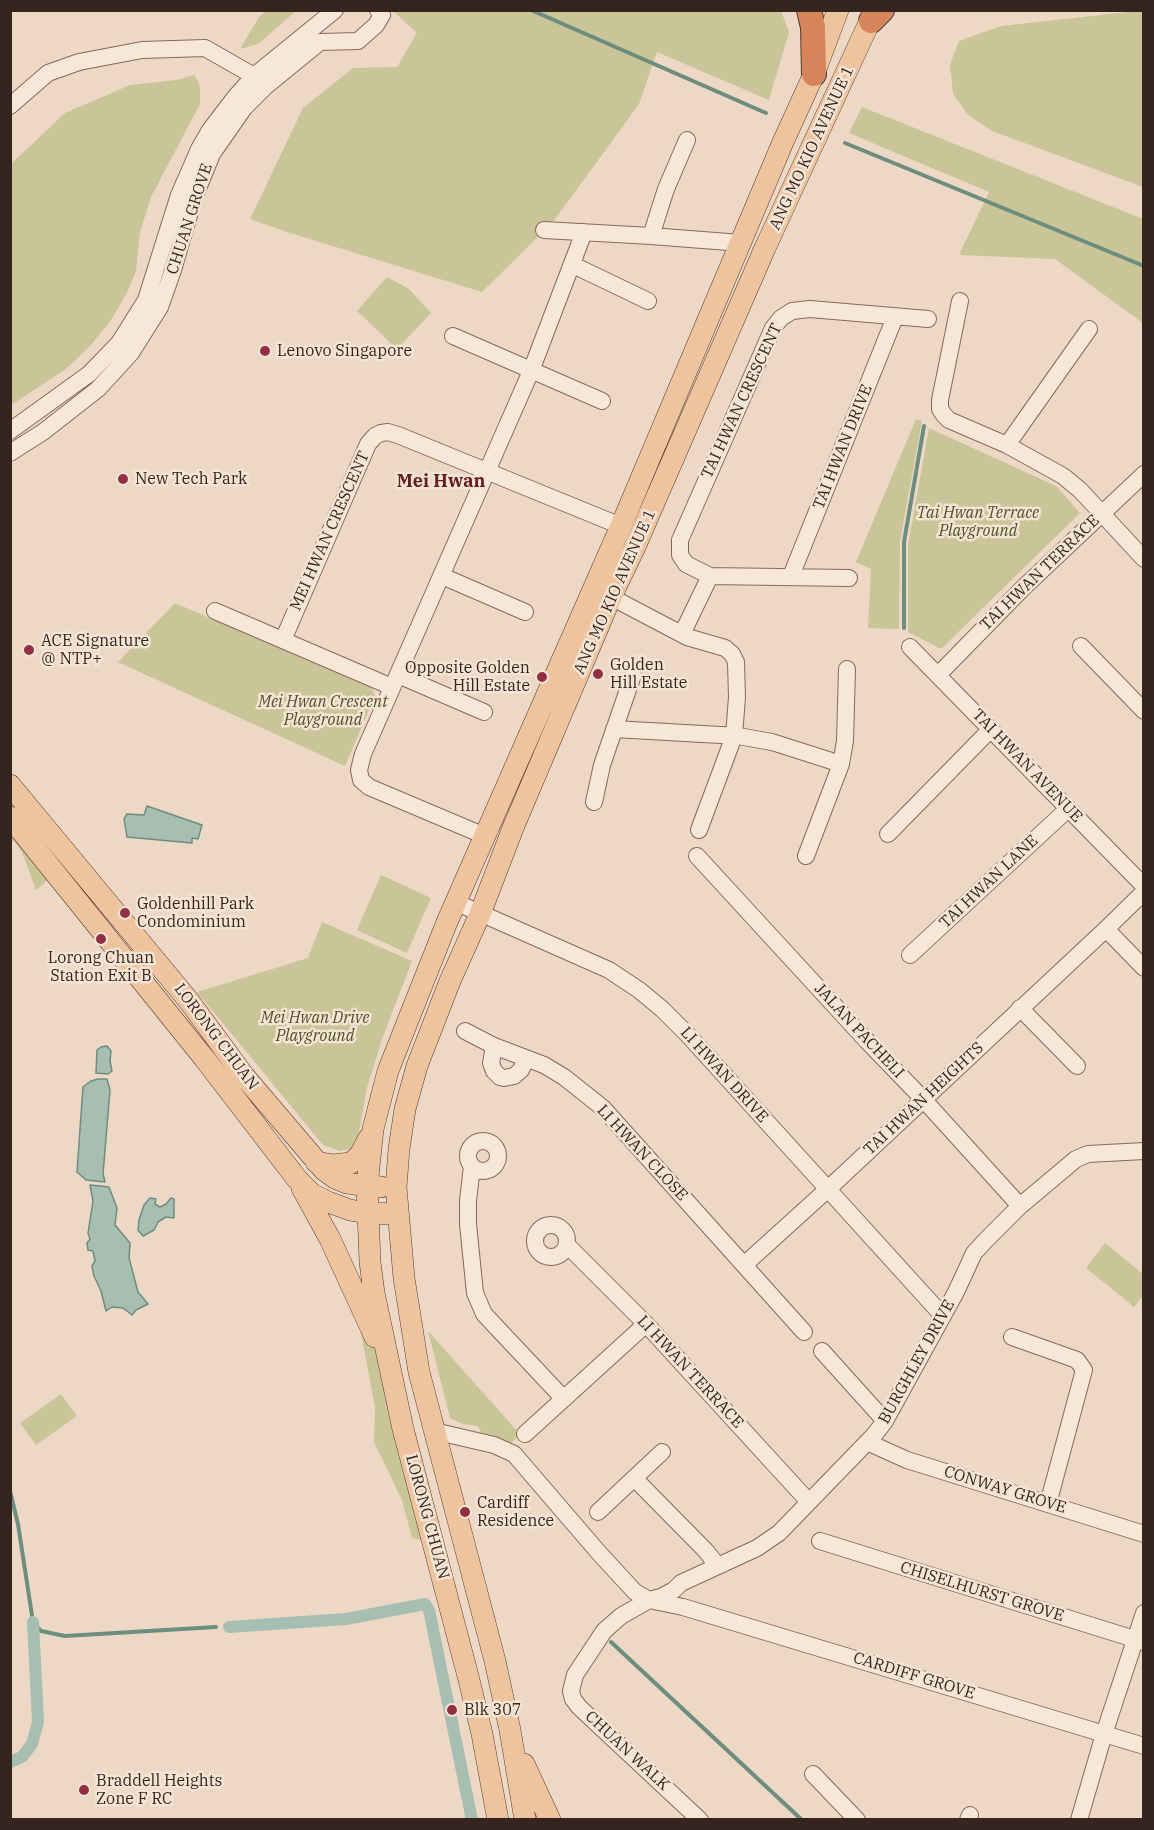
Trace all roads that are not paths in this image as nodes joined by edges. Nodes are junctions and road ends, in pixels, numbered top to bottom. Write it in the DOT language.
graph roads {
  1 [pos="335,10"];
  2 [pos="378,10"];
  3 [pos="809,10"];
  4 [pos="838,10"];
  5 [pos="876,14"];
  6 [pos="814,74"];
  7 [pos="260,81"];
  8 [pos="10,106"];
  9 [pos="687,140"];
  10 [pos="544,230"];
  11 [pos="584,232"];
  12 [pos="651,236"];
  13 [pos="741,243"];
  14 [pos="573,265"];
  15 [pos="648,301"];
  16 [pos="960,301"];
  17 [pos="895,317"];
  18 [pos="928,319"];
  19 [pos="1089,329"];
  20 [pos="453,336"];
  21 [pos="531,370"];
  22 [pos="602,401"];
  23 [pos="10,431"];
  24 [pos="1007,445"];
  25 [pos="10,453"];
  26 [pos="487,471"];
  27 [pos="1143,474"];
  28 [pos="1101,513"];
  29 [pos="621,526"];
  30 [pos="1143,559"];
  31 [pos="442,576"];
  32 [pos="710,576"];
  33 [pos="791,576"];
  34 [pos="849,578"];
  35 [pos="611,597"];
  36 [pos="215,611"];
  37 [pos="525,612"];
  38 [pos="681,634"];
  39 [pos="283,640"];
  40 [pos="1081,646"];
  41 [pos="910,647"];
  42 [pos="847,669"];
  43 [pos="633,675"];
  44 [pos="938,675"];
  45 [pos="395,681"];
  46 [pos="1143,711"];
  47 [pos="484,712"];
  48 [pos="614,729"];
  49 [pos="991,729"];
  50 [pos="734,736"];
  51 [pos="841,764"];
  52 [pos="10,785"];
  53 [pos="594,802"];
  54 [pos="1068,809"];
  55 [pos="10,817"];
  56 [pos="699,830"];
  57 [pos="888,834"];
  58 [pos="20,835"];
  59 [pos="485,836"];
  60 [pos="697,856"];
  61 [pos="806,856"];
  62 [pos="1143,886"];
  63 [pos="1143,892"];
  64 [pos="455,902"];
  65 [pos="111,906"];
  66 [pos="480,914"];
  67 [pos="94,920"];
  68 [pos="1106,929"];
  69 [pos="910,955"];
  70 [pos="1143,968"];
  71 [pos="1020,1008"];
  72 [pos="202,1017"];
  73 [pos="465,1031"];
  74 [pos="186,1037"];
  75 [pos="494,1046"];
  76 [pos="526,1059"];
  77 [pos="1077,1066"];
  78 [pos="924,1099"];
  79 [pos="373,1129"];
  80 [pos="1143,1151"];
  81 [pos="316,1161"];
  82 [pos="472,1166"];
  83 [pos="297,1179"];
  84 [pos="367,1186"];
  85 [pos="396,1187"];
  86 [pos="828,1189"];
  87 [pos="1020,1206"];
  88 [pos="367,1213"];
  89 [pos="398,1214"];
  90 [pos="567,1245"];
  91 [pos="744,1265"];
  92 [pos="943,1316"];
  93 [pos="646,1324"];
  94 [pos="804,1332"];
  95 [pos="1012,1337"];
  96 [pos="822,1351"];
  97 [pos="391,1372"];
  98 [pos="564,1398"];
  99 [pos="885,1421"];
  100 [pos="434,1431"];
  101 [pos="525,1434"];
  102 [pos="867,1442"];
  103 [pos="662,1452"];
  104 [pos="635,1479"];
  105 [pos="809,1502"];
  106 [pos="1048,1504"];
  107 [pos="598,1512"];
  108 [pos="1143,1534"];
  109 [pos="820,1541"];
  110 [pos="717,1565"];
  111 [pos="681,1583"];
  112 [pos="649,1600"];
  113 [pos="683,1606"];
  114 [pos="1143,1613"];
  115 [pos="1139,1641"];
  116 [pos="510,1730"];
  117 [pos="1104,1734"];
  118 [pos="1143,1746"];
  119 [pos="813,1774"];
  120 [pos="498,1820"];
  121 [pos="525,1820"];
  122 [pos="550,1820"];
  123 [pos="700,1820"];
  124 [pos="857,1820"];
  125 [pos="1079,1820"];
  1 -- 7 [label="street, CHUAN GROVE"];
  2 -- 7 [label="street, CHUAN GROVE"];
  3 -- 6 [label="highway"];
  4 -- 6 [label="main road, ANG MO KIO AVENUE 1"];
  5 -- 35 [label="main road, ANG MO KIO AVENUE 1"];
  6 -- 13 [label="main road, ANG MO KIO AVENUE 1"];
  7 -- 8 [label="street"];
  7 -- 23 [label="street, CHUAN GROVE"];
  7 -- 25 [label="street, CHUAN GROVE"];
  9 -- 12 [label="street"];
  10 -- 11 [label="street"];
  11 -- 12 [label="street"];
  11 -- 14 [label="street"];
  12 -- 13 [label="street"];
  13 -- 29 [label="main road, ANG MO KIO AVENUE 1"];
  14 -- 15 [label="street"];
  14 -- 21 [label="street"];
  16 -- 24 [label="street"];
  17 -- 18 [label="street, TAI HWAN CRESCENT"];
  17 -- 32 [label="street, TAI HWAN CRESCENT"];
  17 -- 33 [label="street, TAI HWAN DRIVE"];
  19 -- 24 [label="street"];
  20 -- 21 [label="street"];
  21 -- 22 [label="street"];
  21 -- 26 [label="street"];
  24 -- 28 [label="street"];
  26 -- 29 [label="street, MEI HWAN CRESCENT"];
  26 -- 31 [label="street"];
  26 -- 39 [label="street, MEI HWAN CRESCENT"];
  27 -- 28 [label="street, TAI HWAN TERRACE"];
  28 -- 30 [label="street"];
  28 -- 44 [label="street, TAI HWAN TERRACE"];
  29 -- 59 [label="main road, ANG MO KIO AVENUE 1"];
  31 -- 37 [label="street"];
  31 -- 45 [label="street"];
  32 -- 33 [label="street, TAI HWAN CRESCENT"];
  32 -- 38 [label="street"];
  33 -- 34 [label="street, TAI HWAN CRESCENT"];
  35 -- 38 [label="street"];
  35 -- 66 [label="main road, ANG MO KIO AVENUE 1"];
  36 -- 39 [label="street"];
  38 -- 50 [label="street"];
  39 -- 45 [label="street"];
  40 -- 46 [label="street"];
  41 -- 44 [label="street, TAI HWAN AVENUE"];
  42 -- 51 [label="street"];
  43 -- 48 [label="street"];
  44 -- 49 [label="street, TAI HWAN AVENUE"];
  45 -- 47 [label="street"];
  45 -- 59 [label="street"];
  48 -- 50 [label="street"];
  48 -- 53 [label="street"];
  49 -- 54 [label="street, TAI HWAN AVENUE"];
  49 -- 57 [label="street"];
  50 -- 51 [label="street"];
  50 -- 56 [label="street"];
  51 -- 61 [label="street"];
  52 -- 65 [label="main road, LORONG CHUAN"];
  54 -- 62 [label="street, TAI HWAN AVENUE"];
  54 -- 69 [label="street, TAI HWAN LANE"];
  55 -- 58 [label="main road, LORONG CHUAN"];
  58 -- 67 [label="main road, LORONG CHUAN"];
  59 -- 64 [label="main road, ANG MO KIO AVENUE 1"];
  60 -- 78 [label="street, JALAN PACHELI"];
  63 -- 68 [label="street, TAI HWAN HEIGHTS"];
  64 -- 66 [label="street, LI HWAN DRIVE"];
  64 -- 79 [label="main road, ANG MO KIO AVENUE 1"];
  65 -- 67 [label="main road"];
  65 -- 72 [label="main road, LORONG CHUAN"];
  66 -- 85 [label="main road, ANG MO KIO AVENUE 1"];
  66 -- 86 [label="street, LI HWAN DRIVE"];
  67 -- 74 [label="main road, LORONG CHUAN"];
  68 -- 70 [label="street"];
  68 -- 71 [label="street, TAI HWAN HEIGHTS"];
  71 -- 77 [label="street"];
  71 -- 78 [label="street, TAI HWAN HEIGHTS"];
  72 -- 74 [label="main road"];
  72 -- 81 [label="main road, LORONG CHUAN"];
  73 -- 75 [label="street, LI HWAN CLOSE"];
  74 -- 83 [label="main road, LORONG CHUAN"];
  75 -- 76 [label="street, LI HWAN CLOSE"];
  75 -- 76 [label="street"];
  76 -- 91 [label="street, LI HWAN CLOSE"];
  78 -- 86 [label="street, TAI HWAN HEIGHTS"];
  78 -- 87 [label="street, JALAN PACHELI"];
  79 -- 81 [label="main road"];
  79 -- 84 [label="main road, ANG MO KIO AVENUE 1"];
  80 -- 87 [label="street, BURGHLEY DRIVE"];
  81 -- 84 [label="main road, LORONG CHUAN"];
  82 -- 98 [label="street"];
  83 -- 88 [label="main road, LORONG CHUAN"];
  83 -- 97 [label="main road"];
  84 -- 85 [label="main road, LORONG CHUAN"];
  84 -- 88 [label="main road, LORONG CHUAN"];
  85 -- 89 [label="main road, LORONG CHUAN"];
  86 -- 91 [label="street"];
  86 -- 92 [label="street, LI HWAN DRIVE"];
  87 -- 92 [label="street, BURGHLEY DRIVE"];
  88 -- 89 [label="main road, LORONG CHUAN"];
  88 -- 97 [label="main road, LORONG CHUAN"];
  89 -- 100 [label="main road, LORONG CHUAN"];
  90 -- 93 [label="street, LI HWAN TERRACE"];
  91 -- 94 [label="street, LI HWAN CLOSE"];
  92 -- 99 [label="street, BURGHLEY DRIVE"];
  93 -- 98 [label="street"];
  93 -- 105 [label="street, LI HWAN TERRACE"];
  95 -- 106 [label="street"];
  96 -- 99 [label="street"];
  97 -- 120 [label="main road, LORONG CHUAN"];
  98 -- 101 [label="street"];
  99 -- 102 [label="street, BURGHLEY DRIVE"];
  100 -- 112 [label="street, CARDIFF GROVE"];
  100 -- 116 [label="main road, LORONG CHUAN"];
  102 -- 105 [label="street, BURGHLEY DRIVE"];
  102 -- 106 [label="street, CONWAY GROVE"];
  103 -- 104 [label="street"];
  104 -- 107 [label="street"];
  104 -- 110 [label="street"];
  105 -- 110 [label="street, BURGHLEY DRIVE"];
  106 -- 108 [label="street, CONWAY GROVE"];
  109 -- 115 [label="street, CHISELHURST GROVE"];
  110 -- 111 [label="street, BURGHLEY DRIVE"];
  111 -- 112 [label="street, BURGHLEY DRIVE"];
  111 -- 113 [label="street"];
  112 -- 113 [label="street, CARDIFF GROVE"];
  112 -- 123 [label="street, CHUAN WALK"];
  113 -- 117 [label="street, CARDIFF GROVE"];
  114 -- 115 [label="street"];
  115 -- 117 [label="street"];
  116 -- 121 [label="main road, LORONG CHUAN"];
  116 -- 122 [label="main road"];
  117 -- 118 [label="street, CARDIFF GROVE"];
  117 -- 125 [label="street"];
  119 -- 124 [label="street"];
}
